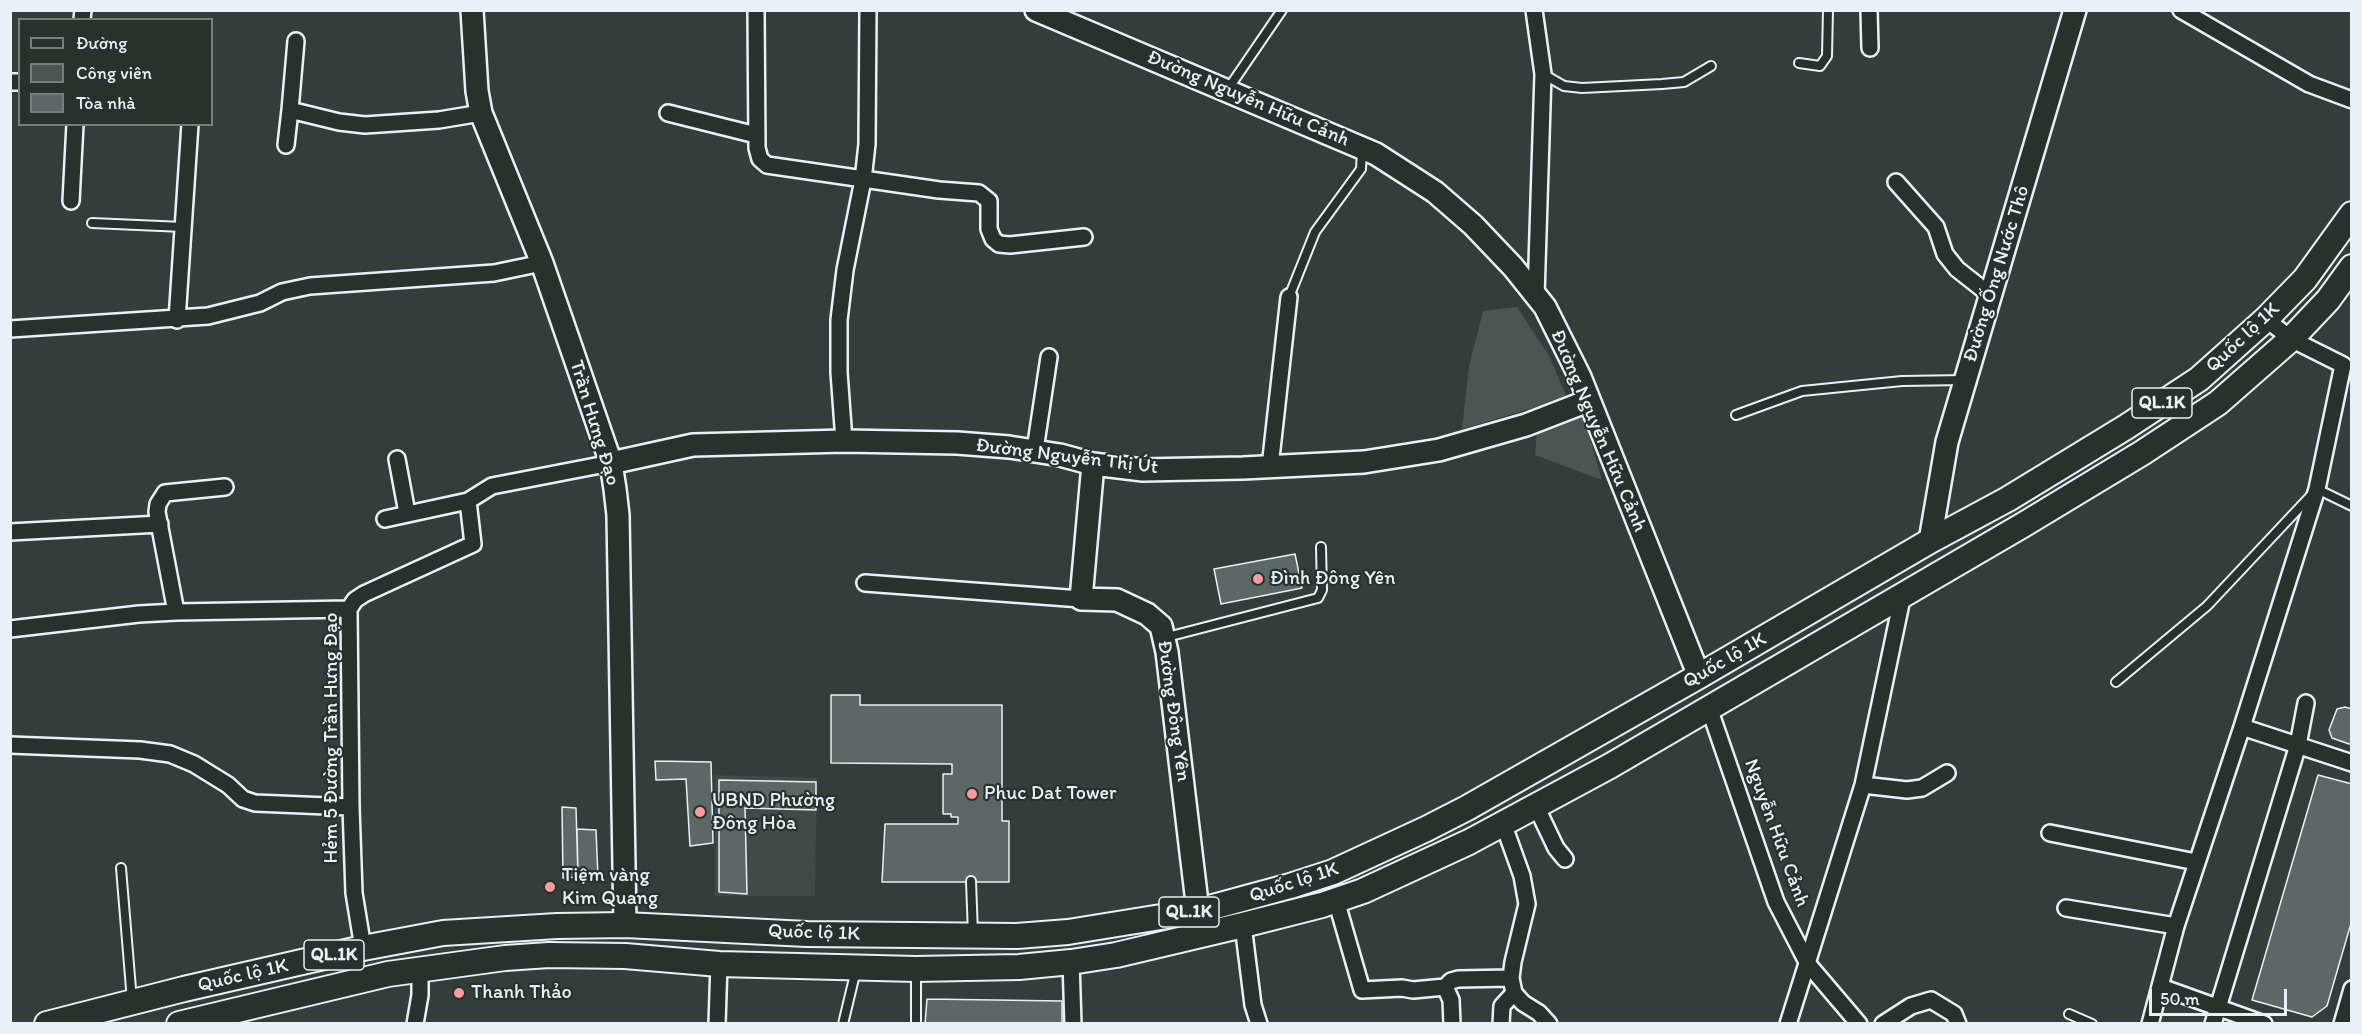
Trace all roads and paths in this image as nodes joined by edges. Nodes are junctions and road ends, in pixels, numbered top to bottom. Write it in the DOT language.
graph roads {
  1 [pos="472,10"];
  2 [pos="756,10"];
  3 [pos="868,10"];
  4 [pos="1036,10"];
  5 [pos="1282,10"];
  6 [pos="1534,10"];
  7 [pos="1828,10"];
  8 [pos="1869,10"];
  9 [pos="2075,10"];
  10 [pos="2181,10"];
  11 [pos="296,41"];
  12 [pos="1870,48"];
  13 [pos="1799,63"];
  14 [pos="1711,66"];
  15 [pos="1543,74"];
  16 [pos="1227,90"];
  17 [pos="2352,100"];
  18 [pos="290,110"];
  19 [pos="481,113"];
  20 [pos="668,113"];
  21 [pos="75,126"];
  22 [pos="190,126"];
  23 [pos="756,135"];
  24 [pos="286,145"];
  25 [pos="1362,147"];
  26 [pos="863,180"];
  27 [pos="1896,182"];
  28 [pos="71,201"];
  29 [pos="2352,214"];
  30 [pos="92,223"];
  31 [pos="183,227"];
  32 [pos="1084,237"];
  33 [pos="542,262"];
  34 [pos="2352,267"];
  35 [pos="2302,281"];
  36 [pos="1990,295"];
  37 [pos="1536,296"];
  38 [pos="1288,297"];
  39 [pos="2323,304"];
  40 [pos="2266,319"];
  41 [pos="177,320"];
  42 [pos="10,329"];
  43 [pos="2291,339"];
  44 [pos="1049,357"];
  45 [pos="1965,380"];
  46 [pos="1588,401"];
  47 [pos="1736,415"];
  48 [pos="844,441"];
  49 [pos="1035,450"];
  50 [pos="397,459"];
  51 [pos="610,463"];
  52 [pos="1093,464"];
  53 [pos="1270,467"];
  54 [pos="225,487"];
  55 [pos="2317,489"];
  56 [pos="468,501"];
  57 [pos="2352,506"];
  58 [pos="406,513"];
  59 [pos="385,519"];
  60 [pos="160,524"];
  61 [pos="10,532"];
  62 [pos="1930,541"];
  63 [pos="1321,547"];
  64 [pos="865,583"];
  65 [pos="1903,594"];
  66 [pos="1082,599"];
  67 [pos="349,609"];
  68 [pos="176,612"];
  69 [pos="10,629"];
  70 [pos="1164,638"];
  71 [pos="1699,676"];
  72 [pos="2116,682"];
  73 [pos="2306,703"];
  74 [pos="1709,708"];
  75 [pos="2242,727"];
  76 [pos="10,745"];
  77 [pos="2298,746"];
  78 [pos="2352,763"];
  79 [pos="1947,773"];
  80 [pos="1863,785"];
  81 [pos="1536,806"];
  82 [pos="351,807"];
  83 [pos="1503,823"];
  84 [pos="2050,833"];
  85 [pos="1564,859"];
  86 [pos="2196,862"];
  87 [pos="121,868"];
  88 [pos="971,881"];
  89 [pos="1336,900"];
  90 [pos="2066,908"];
  91 [pos="1198,911"];
  92 [pos="625,925"];
  93 [pos="1244,925"];
  94 [pos="2176,926"];
  95 [pos="1068,932"];
  96 [pos="973,936"];
  97 [pos="416,937"];
  98 [pos="363,948"];
  99 [pos="625,956"];
  100 [pos="1071,962"];
  101 [pos="720,964"];
  102 [pos="1808,964"];
  103 [pos="420,968"];
  104 [pos="856,968"];
  105 [pos="916,969"];
  106 [pos="1513,985"];
  107 [pos="1445,987"];
  108 [pos="2161,987"];
  109 [pos="2352,989"];
  110 [pos="132,1002"];
  111 [pos="2219,1006"];
  112 [pos="2069,1014"];
  113 [pos="47,1023"];
  114 [pos="179,1023"];
  115 [pos="415,1023"];
  116 [pos="717,1023"];
  117 [pos="843,1023"];
  118 [pos="916,1023"];
  119 [pos="1073,1023"];
  120 [pos="1259,1023"];
  121 [pos="1452,1023"];
  122 [pos="1500,1023"];
  123 [pos="1549,1023"];
  124 [pos="1788,1023"];
  125 [pos="1858,1023"];
  126 [pos="1883,1023"];
  127 [pos="1958,1023"];
  128 [pos="2092,1023"];
  129 [pos="2150,1023"];
  130 [pos="2214,1023"];
  131 [pos="2264,1023"];
  132 [pos="2342,1023"];
  1 -- 19 [label="street, Trần Hưng Đạo"];
  2 -- 23 [label="street"];
  3 -- 26 [label="street"];
  4 -- 16 [label="street, Đường Nguyễn Hữu Cảnh"];
  5 -- 16 [label="lane"];
  6 -- 15 [label="street"];
  7 -- 13 [label="lane"];
  8 -- 12 [label="street"];
  9 -- 36 [label="street, Đường Ống Nước Thô"];
  10 -- 17 [label="street"];
  11 -- 18 [label="street"];
  14 -- 15 [label="lane"];
  15 -- 37 [label="street"];
  16 -- 25 [label="street, Đường Nguyễn Hữu Cảnh"];
  18 -- 19 [label="street"];
  18 -- 24 [label="street"];
  19 -- 33 [label="street, Trần Hưng Đạo"];
  20 -- 23 [label="street"];
  21 -- 28 [label="street"];
  22 -- 31 [label="street"];
  23 -- 26 [label="street"];
  25 -- 37 [label="street, Đường Nguyễn Hữu Cảnh"];
  25 -- 38 [label="lane"];
  26 -- 32 [label="street"];
  26 -- 48 [label="street"];
  27 -- 36 [label="street"];
  29 -- 35 [label="main road, Quốc lộ 1K / QL.1K"];
  30 -- 31 [label="lane"];
  31 -- 41 [label="street"];
  33 -- 41 [label="street"];
  33 -- 51 [label="street, Trần Hưng Đạo"];
  34 -- 39 [label="main road, Quốc lộ 1K / QL.1K"];
  35 -- 39 [label="main road"];
  35 -- 40 [label="main road, Quốc lộ 1K / QL.1K"];
  36 -- 45 [label="street, Đường Ống Nước Thô"];
  37 -- 46 [label="street, Đường Nguyễn Hữu Cảnh"];
  38 -- 53 [label="street"];
  39 -- 43 [label="main road, Quốc lộ 1K / QL.1K"];
  40 -- 43 [label="street"];
  40 -- 62 [label="main road, Quốc lộ 1K / QL.1K"];
  41 -- 42 [label="street"];
  43 -- 55 [label="street"];
  43 -- 65 [label="main road, Quốc lộ 1K / QL.1K"];
  44 -- 49 [label="street"];
  45 -- 47 [label="lane"];
  45 -- 62 [label="street, Đường Ống Nước Thô"];
  46 -- 53 [label="street, Đường Nguyễn Thị Út"];
  46 -- 71 [label="street, Đường Nguyễn Hữu Cảnh"];
  48 -- 49 [label="street, Đường Nguyễn Thị Út"];
  48 -- 51 [label="street, Đường Nguyễn Thị Út"];
  49 -- 52 [label="street, Đường Nguyễn Thị Út"];
  50 -- 58 [label="street"];
  51 -- 56 [label="street"];
  51 -- 92 [label="street, Trần Hưng Đạo"];
  52 -- 53 [label="street, Đường Nguyễn Thị Út"];
  52 -- 66 [label="street"];
  54 -- 60 [label="street"];
  55 -- 57 [label="lane"];
  55 -- 72 [label="lane"];
  55 -- 75 [label="street"];
  56 -- 58 [label="street"];
  56 -- 67 [label="street, Hẻm 5 Đường Trần Hưng Đạo"];
  58 -- 59 [label="street"];
  60 -- 61 [label="street"];
  60 -- 68 [label="street"];
  62 -- 71 [label="main road, Quốc lộ 1K / QL.1K"];
  63 -- 70 [label="lane"];
  64 -- 66 [label="street"];
  65 -- 74 [label="main road, Quốc lộ 1K"];
  65 -- 80 [label="street"];
  66 -- 70 [label="street, Đường Đông Yên"];
  67 -- 68 [label="street"];
  67 -- 82 [label="street, Hẻm 5 Đường Trần Hưng Đạo"];
  68 -- 69 [label="street"];
  70 -- 91 [label="street, Đường Đông Yên"];
  71 -- 91 [label="main road, Quốc lộ 1K / QL.1K"];
  73 -- 77 [label="street"];
  74 -- 81 [label="main road, Quốc lộ 1K / QL.1K"];
  74 -- 102 [label="street, Nguyễn Hữu Cảnh"];
  75 -- 77 [label="street"];
  75 -- 86 [label="street"];
  76 -- 82 [label="street"];
  77 -- 78 [label="street"];
  77 -- 111 [label="street"];
  79 -- 80 [label="street"];
  80 -- 102 [label="street"];
  81 -- 83 [label="main road, Quốc lộ 1K / QL.1K"];
  81 -- 85 [label="street"];
  82 -- 98 [label="street, Hẻm 5 Đường Trần Hưng Đạo"];
  83 -- 89 [label="main road, Quốc lộ 1K / QL.1K"];
  83 -- 106 [label="street"];
  84 -- 86 [label="street"];
  86 -- 94 [label="street"];
  87 -- 110 [label="lane"];
  88 -- 96 [label="lane"];
  89 -- 93 [label="main road, Quốc lộ 1K / QL.1K"];
  89 -- 107 [label="street"];
  90 -- 94 [label="street"];
  91 -- 95 [label="main road, Quốc lộ 1K / QL.1K"];
  92 -- 96 [label="main road, Quốc lộ 1K / QL.1K"];
  92 -- 97 [label="main road, Quốc lộ 1K / QL.1K"];
  92 -- 99 [label="main road"];
  93 -- 100 [label="main road, Quốc lộ 1K / QL.1K"];
  93 -- 120 [label="street"];
  94 -- 108 [label="street"];
  95 -- 96 [label="main road, Quốc lộ 1K / QL.1K"];
  95 -- 100 [label="main road"];
  97 -- 98 [label="main road, Quốc lộ 1K / QL.1K"];
  97 -- 103 [label="main road"];
  98 -- 110 [label="main road, Quốc lộ 1K / QL.1K"];
  99 -- 101 [label="main road, Quốc lộ 1K / QL.1K"];
  99 -- 103 [label="main road, Quốc lộ 1K / QL.1K"];
  100 -- 105 [label="main road, Quốc lộ 1K / QL.1K"];
  100 -- 119 [label="street"];
  101 -- 104 [label="main road, Quốc lộ 1K / QL.1K"];
  101 -- 116 [label="street"];
  102 -- 124 [label="street"];
  102 -- 125 [label="street, Nguyễn Hữu Cảnh"];
  103 -- 114 [label="main road, Quốc lộ 1K / QL.1K"];
  103 -- 115 [label="street"];
  104 -- 105 [label="main road, Quốc lộ 1K / QL.1K"];
  104 -- 117 [label="lane"];
  105 -- 118 [label="lane"];
  106 -- 107 [label="street"];
  106 -- 122 [label="street"];
  106 -- 123 [label="street"];
  107 -- 121 [label="street"];
  108 -- 111 [label="street"];
  108 -- 129 [label="street"];
  109 -- 132 [label="street"];
  110 -- 113 [label="main road, Quốc lộ 1K / QL.1K"];
  111 -- 130 [label="street"];
  111 -- 131 [label="street"];
  112 -- 128 [label="lane"];
  126 -- 127 [label="street"];
}
